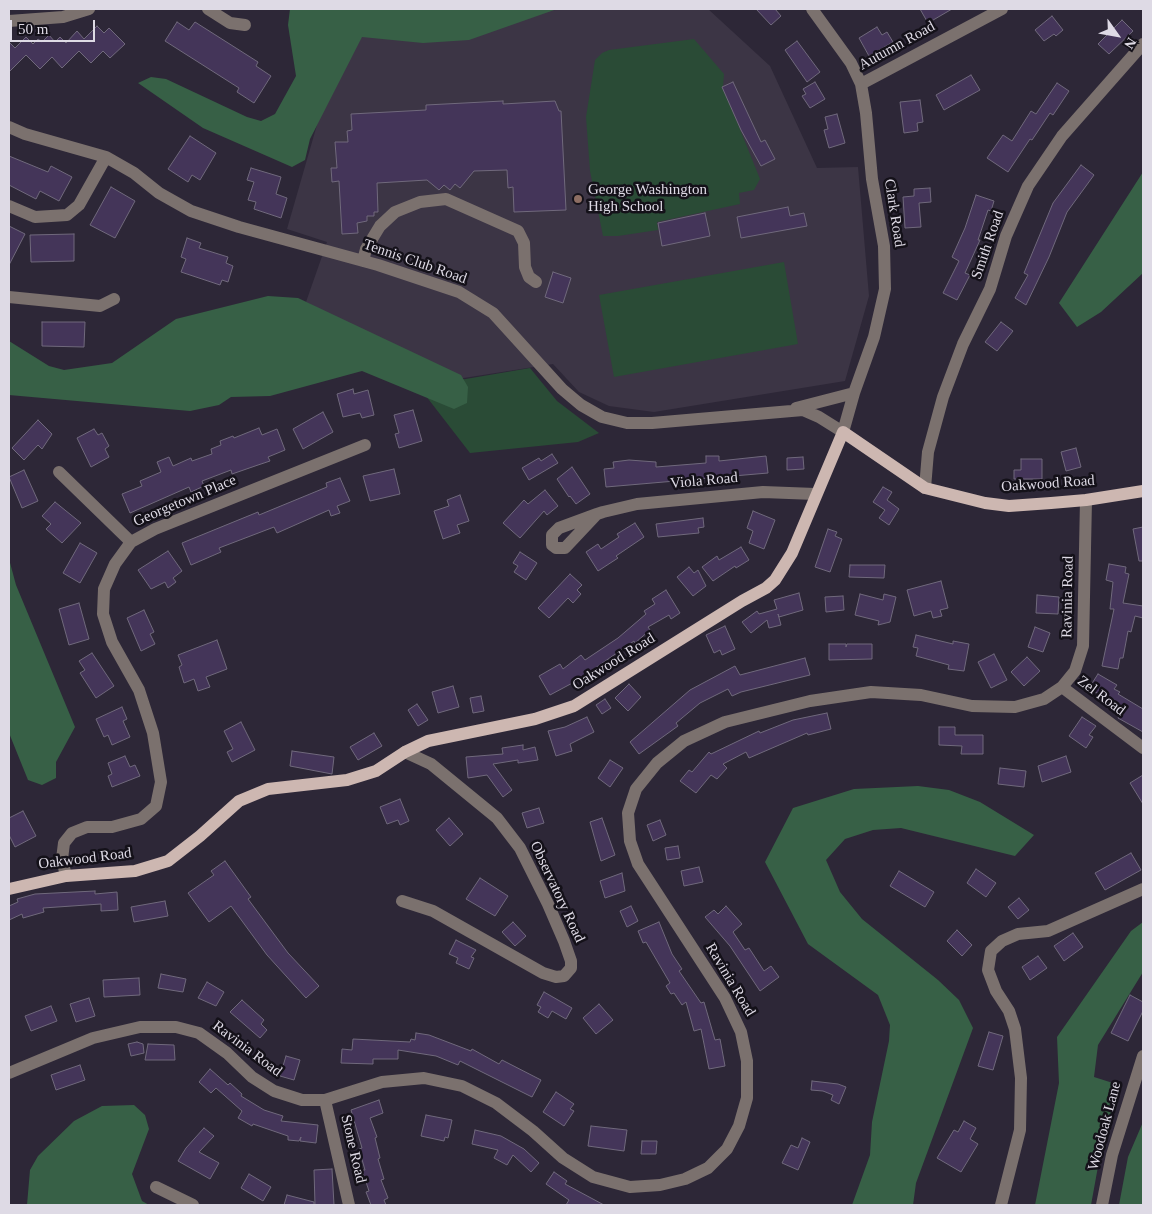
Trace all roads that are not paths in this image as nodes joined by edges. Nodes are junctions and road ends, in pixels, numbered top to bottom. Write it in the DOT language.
graph roads {
  1 [pos="89,9"];
  2 [pos="208,9"];
  3 [pos="812,9"];
  4 [pos="1002,9"];
  5 [pos="9,21"];
  6 [pos="245,24"];
  7 [pos="1143,44"];
  8 [pos="861,84"];
  9 [pos="9,127"];
  10 [pos="106,157"];
  11 [pos="9,206"];
  12 [pos="363,261"];
  13 [pos="536,282"];
  14 [pos="9,297"];
  15 [pos="114,299"];
  16 [pos="854,393"];
  17 [pos="790,410"];
  18 [pos="843,432"];
  19 [pos="365,445"];
  20 [pos="59,472"];
  21 [pos="925,488"];
  22 [pos="1143,491"];
  23 [pos="816,494"];
  24 [pos="1086,500"];
  25 [pos="597,514"];
  26 [pos="130,542"];
  27 [pos="1062,687"];
  28 [pos="1143,748"];
  29 [pos="405,752"];
  30 [pos="66,876"];
  31 [pos="9,888"];
  32 [pos="1143,889"];
  33 [pos="402,901"];
  34 [pos="1143,1056"];
  35 [pos="9,1073"];
  36 [pos="325,1100"];
  37 [pos="156,1187"];
  38 [pos="193,1205"];
  39 [pos="349,1205"];
  40 [pos="1001,1205"];
  41 [pos="1102,1205"];
  1 -- 5 [label="street"];
  2 -- 6 [label="street"];
  3 -- 8 [label="street, Clark Road"];
  4 -- 8 [label="street, Autumn Road"];
  7 -- 21 [label="street, Smith Road"];
  8 -- 16 [label="street, Clark Road"];
  9 -- 10 [label="street, Tennis Club Road"];
  10 -- 11 [label="street"];
  10 -- 12 [label="street, Tennis Club Road"];
  12 -- 13 [label="street"];
  12 -- 17 [label="street, Tennis Club Road"];
  14 -- 15 [label="street"];
  16 -- 17 [label="street, Tennis Club Road"];
  16 -- 18 [label="street, Clark Road"];
  17 -- 18 [label="street, Tennis Club Road"];
  18 -- 21 [label="main road, Oakwood Road"];
  18 -- 23 [label="main road, Oakwood Road"];
  19 -- 26 [label="street, Georgetown Place"];
  20 -- 26 [label="street"];
  21 -- 24 [label="main road, Oakwood Road"];
  22 -- 24 [label="main road, Oakwood Road"];
  23 -- 25 [label="street, Viola Road"];
  23 -- 29 [label="main road, Oakwood Road"];
  24 -- 27 [label="street, Ravinia Road"];
  26 -- 30 [label="street, Georgetown Place"];
  27 -- 28 [label="street, Zel Road"];
  27 -- 36 [label="street, Ravinia Road"];
  29 -- 30 [label="main road, Oakwood Road"];
  29 -- 33 [label="street, Observatory Road"];
  30 -- 31 [label="main road, Oakwood Road"];
  32 -- 40 [label="street"];
  34 -- 41 [label="street, Woodoak Lane"];
  35 -- 36 [label="street, Ravinia Road"];
  36 -- 39 [label="street, Stone Road"];
  37 -- 38 [label="street"];
}
